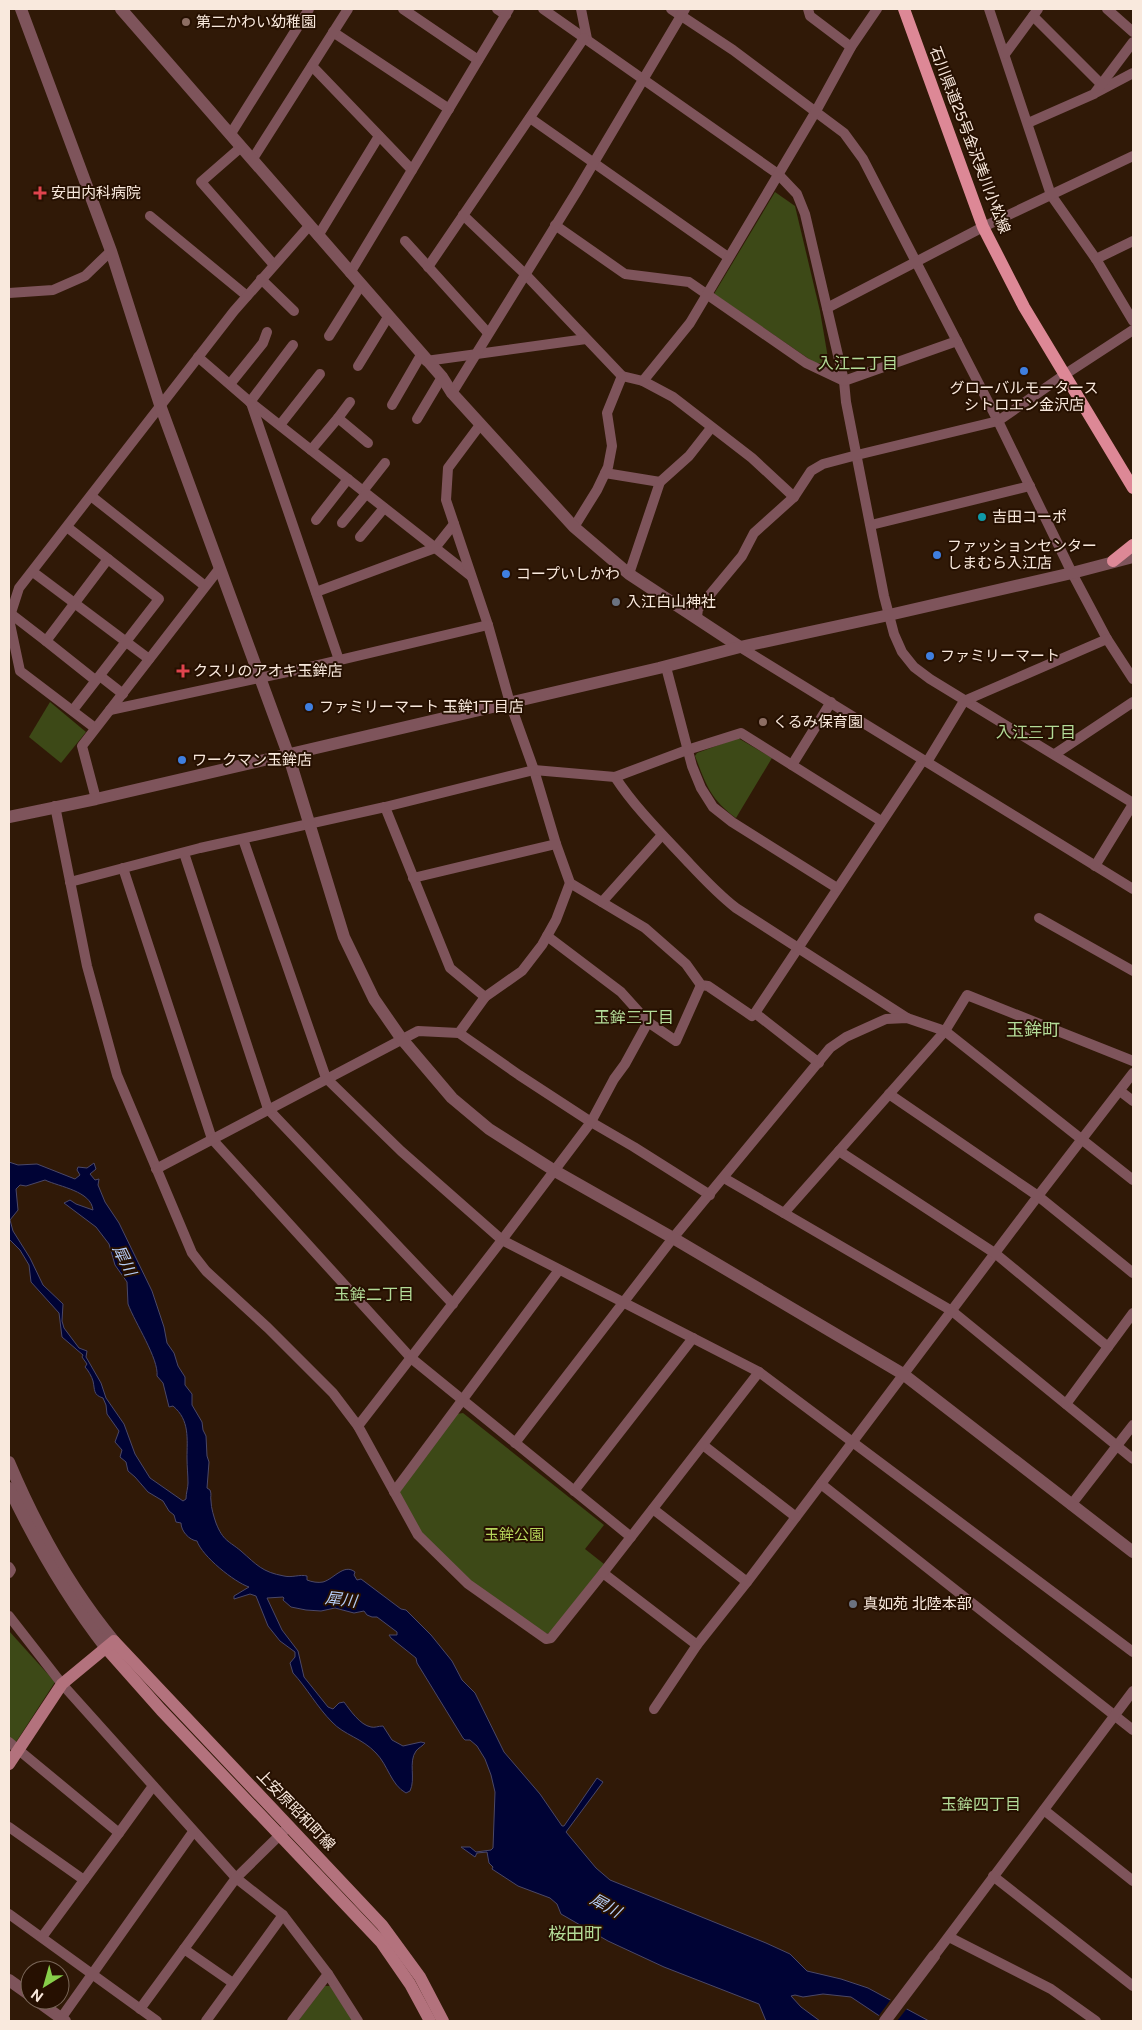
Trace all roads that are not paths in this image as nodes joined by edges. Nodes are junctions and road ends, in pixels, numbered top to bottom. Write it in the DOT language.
graph roads {
  1 [pos="21,9"];
  2 [pos="121,9"];
  3 [pos="309,9"];
  4 [pos="348,9"];
  5 [pos="403,9"];
  6 [pos="543,9"];
  7 [pos="581,9"];
  8 [pos="671,9"];
  9 [pos="799,9"];
  10 [pos="877,9"];
  11 [pos="904,9"];
  12 [pos="989,9"];
  13 [pos="1107,9"];
  14 [pos="504,11"];
  15 [pos="682,12"];
  16 [pos="809,12"];
  17 [pos="1035,12"];
  18 [pos="333,32"];
  19 [pos="1133,32"];
  20 [pos="586,38"];
  21 [pos="1133,42"];
  22 [pos="851,47"];
  23 [pos="1005,54"];
  24 [pos="478,60"];
  25 [pos="312,66"];
  26 [pos="1133,73"];
  27 [pos="644,79"];
  28 [pos="1101,84"];
  29 [pos="1094,94"];
  30 [pos="448,109"];
  31 [pos="816,111"];
  32 [pos="530,118"];
  33 [pos="1028,123"];
  34 [pos="230,135"];
  35 [pos="379,136"];
  36 [pos="240,148"];
  37 [pos="1133,156"];
  38 [pos="252,160"];
  39 [pos="594,163"];
  40 [pos="412,170"];
  41 [pos="778,174"];
  42 [pos="1051,195"];
  43 [pos="463,215"];
  44 [pos="150,216"];
  45 [pos="555,225"];
  46 [pos="309,226"];
  47 [pos="983,227"];
  48 [pos="318,236"];
  49 [pos="405,241"];
  50 [pos="1133,241"];
  51 [pos="111,251"];
  52 [pos="728,258"];
  53 [pos="1096,259"];
  54 [pos="916,262"];
  55 [pos="274,265"];
  56 [pos="428,267"];
  57 [pos="350,273"];
  58 [pos="525,274"];
  59 [pos="261,280"];
  60 [pos="361,285"];
  61 [pos="9,293"];
  62 [pos="706,295"];
  63 [pos="247,296"];
  64 [pos="827,308"];
  65 [pos="294,311"];
  66 [pos="388,317"];
  67 [pos="1133,322"];
  68 [pos="1133,330"];
  69 [pos="267,332"];
  70 [pos="488,333"];
  71 [pos="329,336"];
  72 [pos="586,339"];
  73 [pos="957,342"];
  74 [pos="293,345"];
  75 [pos="477,353"];
  76 [pos="198,357"];
  77 [pos="424,358"];
  78 [pos="358,366"];
  79 [pos="320,374"];
  80 [pos="1064,375"];
  81 [pos="622,376"];
  82 [pos="442,377"];
  83 [pos="643,381"];
  84 [pos="844,381"];
  85 [pos="230,384"];
  86 [pos="452,393"];
  87 [pos="250,402"];
  88 [pos="350,402"];
  89 [pos="160,405"];
  90 [pos="392,405"];
  91 [pos="338,418"];
  92 [pos="417,420"];
  93 [pos="998,421"];
  94 [pos="480,425"];
  95 [pos="280,426"];
  96 [pos="711,428"];
  97 [pos="368,443"];
  98 [pos="311,450"];
  99 [pos="857,455"];
  100 [pos="385,463"];
  101 [pos="605,474"];
  102 [pos="348,479"];
  103 [pos="660,482"];
  104 [pos="1030,486"];
  105 [pos="1133,488"];
  106 [pos="365,492"];
  107 [pos="91,496"];
  108 [pos="794,497"];
  109 [pos="384,508"];
  110 [pos="316,520"];
  111 [pos="342,523"];
  112 [pos="454,524"];
  113 [pos="870,525"];
  114 [pos="67,527"];
  115 [pos="574,527"];
  116 [pos="360,537"];
  117 [pos="1133,545"];
  118 [pos="435,548"];
  119 [pos="1133,557"];
  120 [pos="108,559"];
  121 [pos="1113,561"];
  122 [pos="220,570"];
  123 [pos="33,572"];
  124 [pos="1072,573"];
  125 [pos="629,574"];
  126 [pos="472,577"];
  127 [pos="205,586"];
  128 [pos="316,592"];
  129 [pos="75,603"];
  130 [pos="11,614"];
  131 [pos="889,615"];
  132 [pos="697,617"];
  133 [pos="488,626"];
  134 [pos="1107,639"];
  135 [pos="46,641"];
  136 [pos="126,642"];
  137 [pos="740,646"];
  138 [pos="149,659"];
  139 [pos="339,660"];
  140 [pos="666,666"];
  141 [pos="260,677"];
  142 [pos="97,678"];
  143 [pos="1133,679"];
  144 [pos="123,694"];
  145 [pos="964,700"];
  146 [pos="830,702"];
  147 [pos="1133,702"];
  148 [pos="510,703"];
  149 [pos="73,710"];
  150 [pos="110,710"];
  151 [pos="95,728"];
  152 [pos="687,750"];
  153 [pos="288,754"];
  154 [pos="1055,754"];
  155 [pos="925,761"];
  156 [pos="792,765"];
  157 [pos="534,770"];
  158 [pos="616,778"];
  159 [pos="96,799"];
  160 [pos="1133,804"];
  161 [pos="55,806"];
  162 [pos="385,807"];
  163 [pos="9,816"];
  164 [pos="881,822"];
  165 [pos="309,824"];
  166 [pos="662,835"];
  167 [pos="243,839"];
  168 [pos="556,844"];
  169 [pos="184,853"];
  170 [pos="1095,866"];
  171 [pos="122,868"];
  172 [pos="413,878"];
  173 [pos="70,882"];
  174 [pos="570,883"];
  175 [pos="837,888"];
  176 [pos="1133,889"];
  177 [pos="602,902"];
  178 [pos="1039,918"];
  179 [pos="547,936"];
  180 [pos="798,946"];
  181 [pos="1133,971"];
  182 [pos="701,985"];
  183 [pos="485,996"];
  184 [pos="755,1014"];
  185 [pos="907,1018"];
  186 [pos="648,1022"];
  187 [pos="945,1031"];
  188 [pos="460,1033"];
  189 [pos="401,1038"];
  190 [pos="1133,1061"];
  191 [pos="819,1063"];
  192 [pos="1133,1073"];
  193 [pos="326,1078"];
  194 [pos="1120,1091"];
  195 [pos="889,1094"];
  196 [pos="1133,1101"];
  197 [pos="268,1110"];
  198 [pos="591,1122"];
  199 [pos="212,1139"];
  200 [pos="1082,1139"];
  201 [pos="839,1151"];
  202 [pos="156,1169"];
  203 [pos="555,1170"];
  204 [pos="724,1178"];
  205 [pos="1133,1180"];
  206 [pos="710,1195"];
  207 [pos="1038,1196"];
  208 [pos="784,1213"];
  209 [pos="673,1238"];
  210 [pos="502,1240"];
  211 [pos="996,1254"];
  212 [pos="559,1270"];
  213 [pos="1133,1273"];
  214 [pos="623,1303"];
  215 [pos="453,1304"];
  216 [pos="952,1311"];
  217 [pos="1133,1313"];
  218 [pos="693,1338"];
  219 [pos="1108,1347"];
  220 [pos="411,1358"];
  221 [pos="759,1372"];
  222 [pos="903,1374"];
  223 [pos="462,1399"];
  224 [pos="1066,1404"];
  225 [pos="1133,1425"];
  226 [pos="358,1426"];
  227 [pos="516,1443"];
  228 [pos="852,1443"];
  229 [pos="703,1444"];
  230 [pos="1118,1446"];
  231 [pos="1133,1459"];
  232 [pos="9,1462"];
  233 [pos="822,1484"];
  234 [pos="9,1488"];
  235 [pos="574,1491"];
  236 [pos="394,1492"];
  237 [pos="1071,1504"];
  238 [pos="653,1509"];
  239 [pos="796,1517"];
  240 [pos="631,1537"];
  241 [pos="1133,1552"];
  242 [pos="9,1567"];
  243 [pos="9,1573"];
  244 [pos="604,1573"];
  245 [pos="748,1582"];
  246 [pos="9,1616"];
  247 [pos="110,1645"];
  248 [pos="697,1645"];
  249 [pos="1133,1652"];
  250 [pos="62,1684"];
  251 [pos="1133,1691"];
  252 [pos="654,1709"];
  253 [pos="1115,1715"];
  254 [pos="1133,1730"];
  255 [pos="14,1745"];
  256 [pos="9,1764"];
  257 [pos="153,1786"];
  258 [pos="1044,1810"];
  259 [pos="9,1827"];
  260 [pos="284,1830"];
  261 [pos="194,1832"];
  262 [pos="119,1833"];
  263 [pos="993,1876"];
  264 [pos="236,1878"];
  265 [pos="84,1880"];
  266 [pos="1133,1881"];
  267 [pos="9,1914"];
  268 [pos="283,1915"];
  269 [pos="42,1937"];
  270 [pos="949,1937"];
  271 [pos="184,1948"];
  272 [pos="934,1956"];
  273 [pos="92,1973"];
  274 [pos="328,1974"];
  275 [pos="9,1980"];
  276 [pos="233,1984"];
  277 [pos="1133,1986"];
  278 [pos="20,1988"];
  279 [pos="140,2009"];
  280 [pos="49,2010"];
  281 [pos="62,2020"];
  282 [pos="157,2021"];
  283 [pos="206,2021"];
  284 [pos="292,2021"];
  285 [pos="358,2021"];
  286 [pos="430,2021"];
  287 [pos="443,2021"];
  288 [pos="886,2021"];
  289 [pos="1096,2021"];
  1 -- 51 [label="street"];
  2 -- 34 [label="street"];
  3 -- 34 [label="street"];
  4 -- 18 [label="street"];
  5 -- 24 [label="street"];
  6 -- 20 [label="street"];
  7 -- 20 [label="street"];
  8 -- 15 [label="street"];
  9 -- 16 [label="street"];
  10 -- 22 [label="street"];
  11 -- 47 [label="main road, 石川県道25号金沢美川小松線"];
  12 -- 23 [label="street"];
  13 -- 19 [label="street"];
  14 -- 24 [label="street"];
  15 -- 27 [label="street"];
  15 -- 31 [label="street"];
  16 -- 22 [label="street"];
  17 -- 23 [label="street"];
  17 -- 28 [label="street"];
  18 -- 25 [label="street"];
  18 -- 30 [label="street"];
  20 -- 27 [label="street"];
  20 -- 32 [label="street"];
  21 -- 28 [label="street"];
  22 -- 31 [label="street"];
  23 -- 33 [label="street"];
  24 -- 30 [label="street"];
  25 -- 35 [label="street"];
  25 -- 38 [label="street"];
  26 -- 29 [label="street"];
  27 -- 39 [label="street"];
  27 -- 41 [label="street"];
  28 -- 29 [label="street"];
  29 -- 33 [label="street"];
  30 -- 40 [label="street"];
  31 -- 41 [label="street"];
  31 -- 54 [label="street"];
  32 -- 39 [label="street"];
  32 -- 43 [label="street"];
  33 -- 42 [label="street"];
  34 -- 36 [label="street"];
  35 -- 40 [label="street"];
  35 -- 48 [label="street"];
  36 -- 38 [label="street"];
  36 -- 55 [label="street"];
  37 -- 42 [label="street"];
  38 -- 46 [label="street"];
  39 -- 45 [label="street"];
  39 -- 52 [label="street"];
  40 -- 57 [label="street"];
  41 -- 52 [label="street"];
  41 -- 64 [label="street"];
  42 -- 47 [label="street"];
  42 -- 53 [label="street"];
  43 -- 56 [label="street"];
  43 -- 58 [label="street"];
  44 -- 63 [label="street"];
  45 -- 58 [label="street"];
  45 -- 62 [label="street"];
  46 -- 48 [label="street"];
  46 -- 55 [label="street"];
  47 -- 54 [label="street"];
  47 -- 80 [label="main road, 石川県道25号金沢美川小松線"];
  48 -- 57 [label="street"];
  49 -- 56 [label="street"];
  50 -- 53 [label="street"];
  51 -- 61 [label="street"];
  51 -- 89 [label="street"];
  52 -- 62 [label="street"];
  53 -- 67 [label="street"];
  54 -- 64 [label="street"];
  54 -- 73 [label="street"];
  55 -- 59 [label="street"];
  56 -- 70 [label="street"];
  57 -- 60 [label="street"];
  58 -- 70 [label="street"];
  58 -- 72 [label="street"];
  59 -- 63 [label="street"];
  59 -- 65 [label="street"];
  60 -- 66 [label="street"];
  60 -- 71 [label="street"];
  62 -- 83 [label="street"];
  62 -- 84 [label="street"];
  63 -- 76 [label="street"];
  64 -- 84 [label="street"];
  66 -- 77 [label="street"];
  66 -- 78 [label="street"];
  68 -- 80 [label="street"];
  69 -- 85 [label="street"];
  70 -- 75 [label="street"];
  72 -- 75 [label="street"];
  72 -- 81 [label="street"];
  73 -- 84 [label="street"];
  73 -- 93 [label="street"];
  74 -- 87 [label="street"];
  75 -- 77 [label="street"];
  75 -- 86 [label="street"];
  76 -- 85 [label="street"];
  76 -- 89 [label="street"];
  77 -- 82 [label="street"];
  77 -- 90 [label="street"];
  79 -- 95 [label="street"];
  80 -- 93 [label="street"];
  80 -- 105 [label="main road, 石川県道25号金沢美川小松線"];
  81 -- 83 [label="street"];
  81 -- 101 [label="street"];
  82 -- 86 [label="street"];
  82 -- 92 [label="street"];
  83 -- 96 [label="street"];
  84 -- 99 [label="street"];
  85 -- 87 [label="street"];
  86 -- 94 [label="street"];
  87 -- 95 [label="street"];
  87 -- 128 [label="street"];
  88 -- 91 [label="street"];
  89 -- 107 [label="street"];
  89 -- 122 [label="street"];
  91 -- 97 [label="street"];
  91 -- 98 [label="street"];
  93 -- 99 [label="street"];
  93 -- 104 [label="street"];
  94 -- 112 [label="street"];
  94 -- 115 [label="street"];
  95 -- 98 [label="street"];
  96 -- 103 [label="street"];
  96 -- 108 [label="street"];
  98 -- 102 [label="street"];
  99 -- 108 [label="street"];
  99 -- 113 [label="street"];
  100 -- 106 [label="street"];
  101 -- 103 [label="street"];
  101 -- 115 [label="street"];
  102 -- 106 [label="street"];
  102 -- 110 [label="street"];
  103 -- 125 [label="street"];
  104 -- 113 [label="street"];
  104 -- 124 [label="street"];
  106 -- 109 [label="street"];
  106 -- 111 [label="street"];
  107 -- 114 [label="street"];
  107 -- 127 [label="street"];
  108 -- 132 [label="street"];
  109 -- 116 [label="street"];
  109 -- 118 [label="street"];
  112 -- 118 [label="street"];
  112 -- 126 [label="street"];
  113 -- 131 [label="street"];
  114 -- 120 [label="street"];
  114 -- 123 [label="street"];
  115 -- 125 [label="street"];
  117 -- 121 [label="main road"];
  118 -- 126 [label="street"];
  118 -- 128 [label="street"];
  119 -- 121 [label="street"];
  120 -- 129 [label="street"];
  120 -- 136 [label="street"];
  121 -- 124 [label="street"];
  122 -- 127 [label="street"];
  122 -- 141 [label="street"];
  123 -- 129 [label="street"];
  123 -- 130 [label="street"];
  124 -- 131 [label="street"];
  124 -- 134 [label="street"];
  125 -- 132 [label="street"];
  126 -- 133 [label="street"];
  127 -- 138 [label="street"];
  128 -- 139 [label="street"];
  129 -- 135 [label="street"];
  129 -- 136 [label="street"];
  130 -- 135 [label="street"];
  130 -- 149 [label="street"];
  131 -- 137 [label="street"];
  131 -- 145 [label="street"];
  132 -- 137 [label="street"];
  133 -- 139 [label="street"];
  133 -- 148 [label="street"];
  134 -- 143 [label="street"];
  134 -- 145 [label="street"];
  135 -- 142 [label="street"];
  136 -- 138 [label="street"];
  136 -- 142 [label="street"];
  137 -- 140 [label="street"];
  137 -- 146 [label="street"];
  138 -- 144 [label="street"];
  139 -- 141 [label="street"];
  140 -- 148 [label="street"];
  140 -- 152 [label="street"];
  141 -- 150 [label="street"];
  141 -- 153 [label="street"];
  142 -- 144 [label="street"];
  142 -- 149 [label="street"];
  144 -- 150 [label="street"];
  145 -- 154 [label="street"];
  145 -- 155 [label="street"];
  146 -- 155 [label="street"];
  146 -- 156 [label="street"];
  147 -- 154 [label="street"];
  148 -- 153 [label="street"];
  148 -- 157 [label="street"];
  149 -- 151 [label="street"];
  150 -- 151 [label="street"];
  151 -- 159 [label="street"];
  152 -- 156 [label="street"];
  152 -- 158 [label="street"];
  152 -- 175 [label="street"];
  153 -- 159 [label="street"];
  153 -- 165 [label="street"];
  154 -- 160 [label="street"];
  155 -- 164 [label="street"];
  155 -- 170 [label="street"];
  156 -- 164 [label="street"];
  157 -- 158 [label="street"];
  157 -- 162 [label="street"];
  157 -- 168 [label="street"];
  158 -- 166 [label="street"];
  159 -- 161 [label="street"];
  160 -- 170 [label="street"];
  161 -- 163 [label="street"];
  161 -- 173 [label="street"];
  162 -- 165 [label="street"];
  162 -- 172 [label="street"];
  164 -- 175 [label="street"];
  165 -- 167 [label="street"];
  165 -- 189 [label="street"];
  166 -- 177 [label="street"];
  166 -- 180 [label="street"];
  167 -- 169 [label="street"];
  167 -- 193 [label="street"];
  168 -- 172 [label="street"];
  168 -- 174 [label="street"];
  169 -- 171 [label="street"];
  169 -- 197 [label="street"];
  170 -- 176 [label="street"];
  171 -- 173 [label="street"];
  171 -- 199 [label="street"];
  172 -- 183 [label="street"];
  173 -- 202 [label="street"];
  174 -- 177 [label="street"];
  174 -- 179 [label="street"];
  175 -- 180 [label="street"];
  177 -- 182 [label="street"];
  178 -- 181 [label="street"];
  179 -- 183 [label="street"];
  179 -- 186 [label="street"];
  180 -- 184 [label="street"];
  180 -- 185 [label="street"];
  182 -- 184 [label="street"];
  182 -- 186 [label="street"];
  183 -- 188 [label="street"];
  184 -- 191 [label="street"];
  185 -- 187 [label="street"];
  185 -- 191 [label="street"];
  186 -- 198 [label="street"];
  187 -- 190 [label="street"];
  187 -- 195 [label="street"];
  187 -- 200 [label="street"];
  188 -- 189 [label="street"];
  188 -- 198 [label="street"];
  189 -- 193 [label="street"];
  189 -- 203 [label="street"];
  191 -- 204 [label="street"];
  192 -- 194 [label="street"];
  193 -- 197 [label="street"];
  193 -- 210 [label="street"];
  194 -- 196 [label="street"];
  194 -- 200 [label="street"];
  195 -- 201 [label="street"];
  195 -- 207 [label="street"];
  197 -- 199 [label="street"];
  197 -- 215 [label="street"];
  198 -- 203 [label="street"];
  198 -- 206 [label="street"];
  199 -- 202 [label="street"];
  199 -- 220 [label="street"];
  200 -- 205 [label="street"];
  200 -- 207 [label="street"];
  201 -- 208 [label="street"];
  201 -- 211 [label="street"];
  202 -- 226 [label="street"];
  203 -- 209 [label="street"];
  203 -- 210 [label="street"];
  204 -- 206 [label="street"];
  204 -- 208 [label="street"];
  206 -- 209 [label="street"];
  207 -- 211 [label="street"];
  207 -- 213 [label="street"];
  208 -- 216 [label="street"];
  209 -- 214 [label="street"];
  209 -- 222 [label="street"];
  210 -- 212 [label="street"];
  210 -- 215 [label="street"];
  211 -- 216 [label="street"];
  211 -- 219 [label="street"];
  212 -- 214 [label="street"];
  212 -- 223 [label="street"];
  214 -- 218 [label="street"];
  214 -- 227 [label="street"];
  215 -- 220 [label="street"];
  216 -- 222 [label="street"];
  216 -- 224 [label="street"];
  217 -- 219 [label="street"];
  218 -- 221 [label="street"];
  218 -- 235 [label="street"];
  219 -- 224 [label="street"];
  220 -- 223 [label="street"];
  220 -- 226 [label="street"];
  221 -- 228 [label="street"];
  221 -- 229 [label="street"];
  222 -- 228 [label="street"];
  222 -- 237 [label="street"];
  223 -- 227 [label="street"];
  223 -- 236 [label="street"];
  224 -- 230 [label="street"];
  225 -- 230 [label="street"];
  226 -- 236 [label="street"];
  227 -- 235 [label="street"];
  228 -- 233 [label="street"];
  228 -- 249 [label="street"];
  229 -- 238 [label="street"];
  229 -- 239 [label="street"];
  230 -- 231 [label="street"];
  230 -- 237 [label="street"];
  232 -- 247 [label="street"];
  233 -- 239 [label="street"];
  233 -- 253 [label="street"];
  234 -- 247 [label="street"];
  235 -- 240 [label="street"];
  236 -- 244 [label="street"];
  237 -- 241 [label="street"];
  238 -- 240 [label="street"];
  238 -- 245 [label="street"];
  239 -- 245 [label="street"];
  240 -- 244 [label="street"];
  242 -- 243 [label="street"];
  244 -- 248 [label="street"];
  245 -- 248 [label="street"];
  246 -- 250 [label="street"];
  247 -- 250 [label="main road"];
  247 -- 260 [label="main road, 上安原昭和町線"];
  248 -- 252 [label="street"];
  250 -- 255 [label="main road"];
  250 -- 257 [label="street"];
  251 -- 253 [label="street"];
  253 -- 254 [label="street"];
  253 -- 258 [label="street"];
  255 -- 256 [label="main road"];
  255 -- 262 [label="street"];
  257 -- 261 [label="street"];
  257 -- 262 [label="street"];
  258 -- 263 [label="street"];
  258 -- 266 [label="street"];
  259 -- 265 [label="street"];
  260 -- 264 [label="street"];
  260 -- 286 [label="main road, 上安原昭和町線"];
  260 -- 287 [label="main road, 上安原昭和町線"];
  261 -- 264 [label="street"];
  261 -- 273 [label="street"];
  262 -- 265 [label="street"];
  263 -- 270 [label="street"];
  263 -- 277 [label="street"];
  264 -- 268 [label="street"];
  264 -- 271 [label="street"];
  265 -- 269 [label="street"];
  267 -- 269 [label="street"];
  268 -- 274 [label="street"];
  268 -- 276 [label="street"];
  269 -- 273 [label="street"];
  270 -- 272 [label="street"];
  270 -- 289 [label="street"];
  271 -- 276 [label="street"];
  271 -- 279 [label="street"];
  272 -- 288 [label="street"];
  273 -- 279 [label="street"];
  273 -- 281 [label="street"];
  274 -- 284 [label="street"];
  274 -- 285 [label="street"];
  275 -- 278 [label="street"];
  276 -- 283 [label="street"];
  279 -- 282 [label="street"];
  280 -- 281 [label="street"];
}
